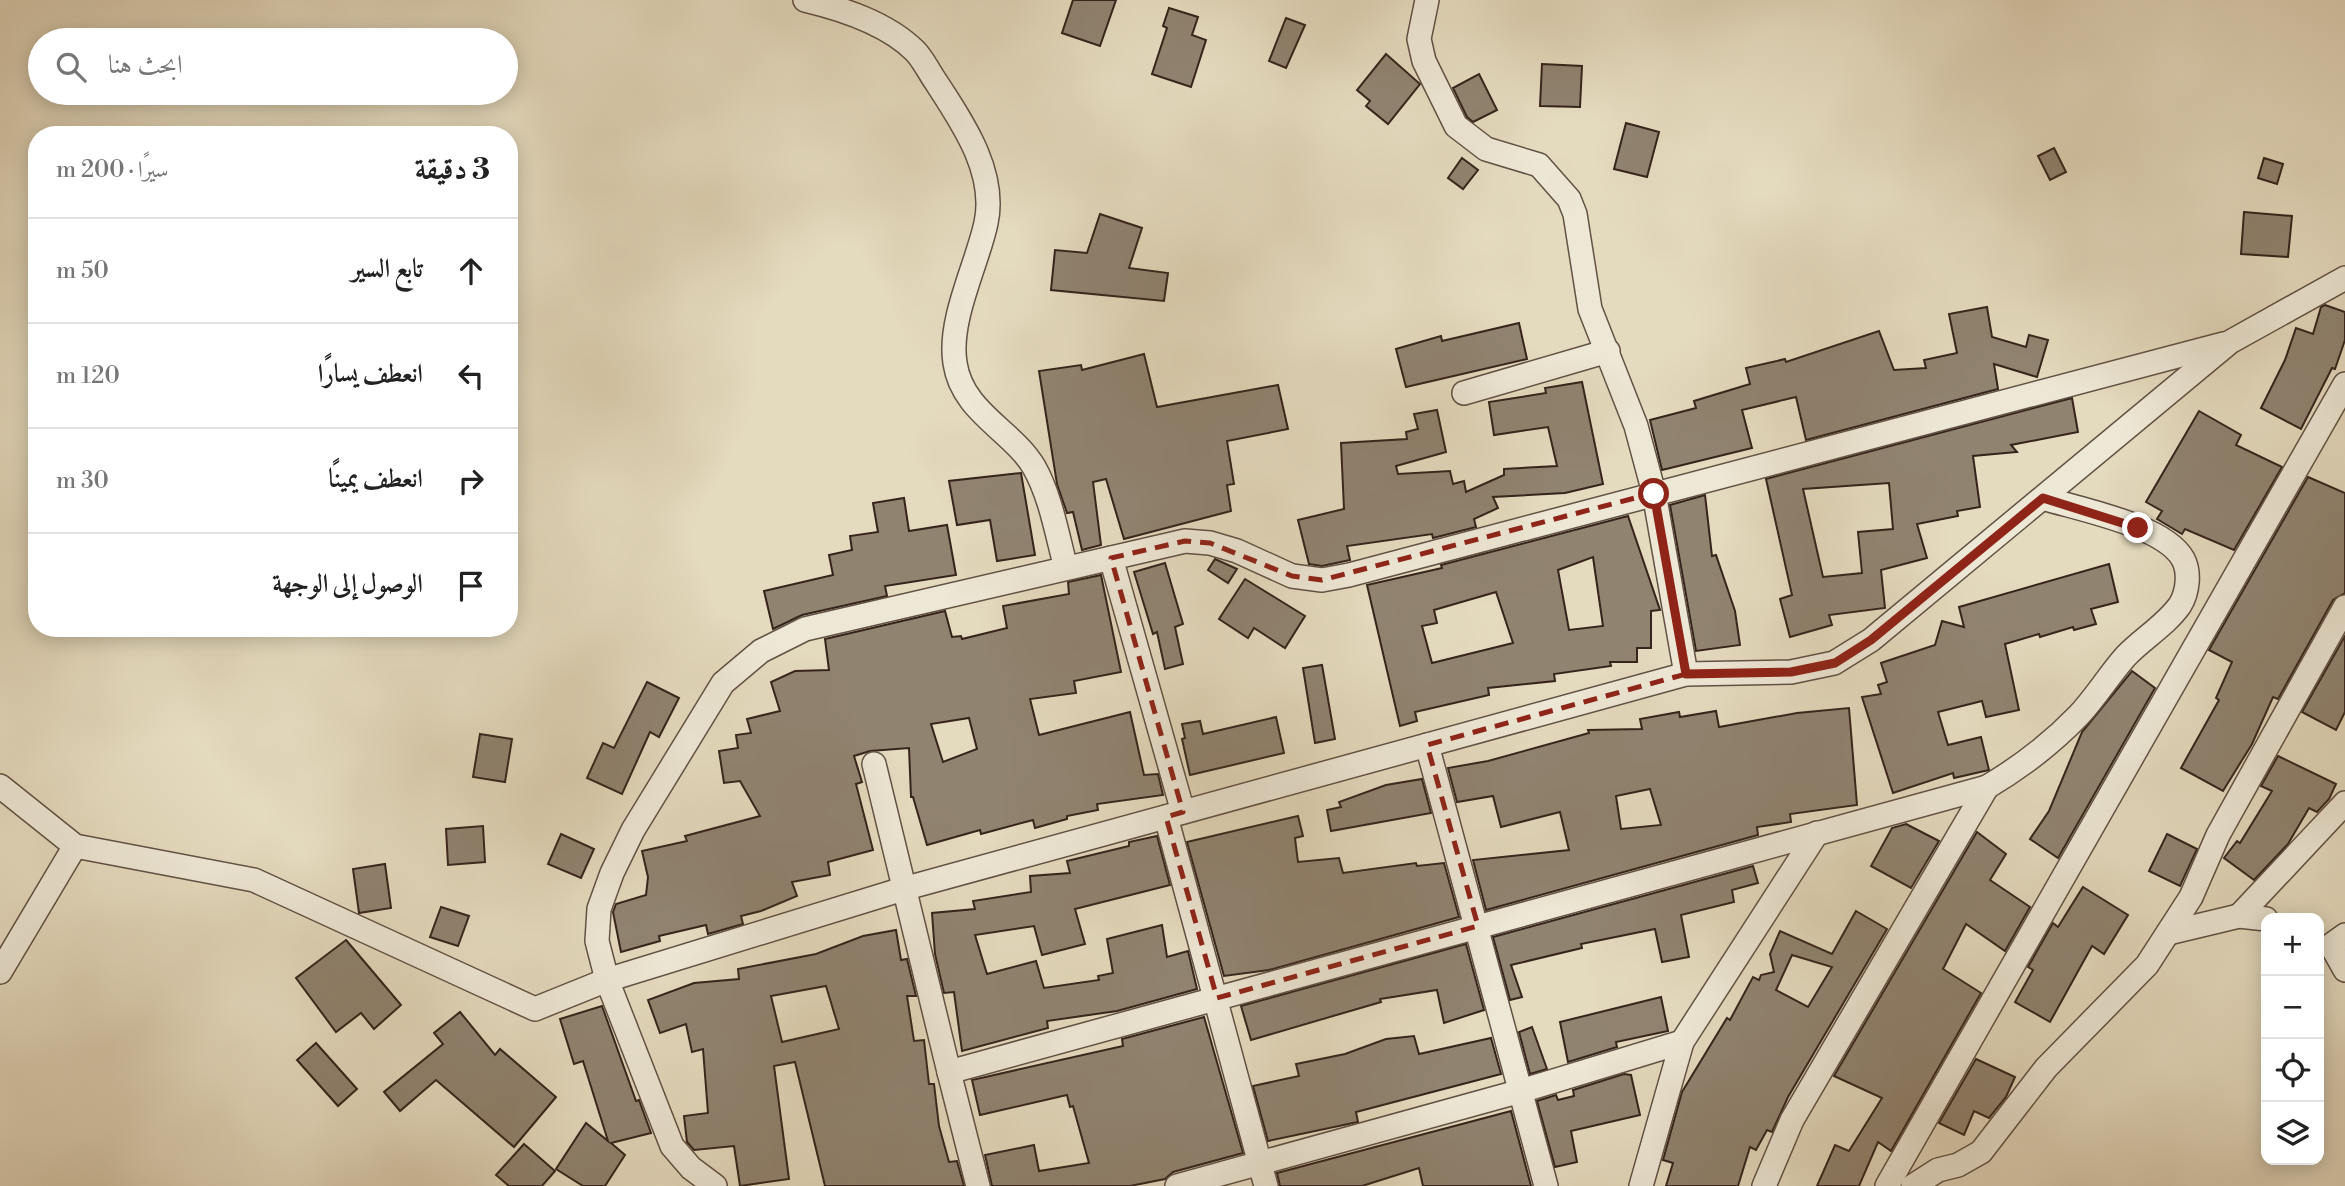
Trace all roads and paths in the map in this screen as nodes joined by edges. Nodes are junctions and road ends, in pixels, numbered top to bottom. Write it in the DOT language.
graph roads {
  1 [pos="805,0"];
  2 [pos="1427,0"];
  3 [pos="2345,278"];
  4 [pos="2230,342"];
  5 [pos="1608,351"];
  6 [pos="2345,384"];
  7 [pos="1464,393"];
  8 [pos="1654,494"];
  9 [pos="2043,498"];
  10 [pos="1111,558"];
  11 [pos="1066,568"];
  12 [pos="2345,607"];
  13 [pos="1686,674"];
  14 [pos="1427,745"];
  15 [pos="874,764"];
  16 [pos="0,786"];
  17 [pos="1987,787"];
  18 [pos="2345,803"];
  19 [pos="1175,814"];
  20 [pos="1817,834"];
  21 [pos="75,846"];
  22 [pos="903,889"];
  23 [pos="2239,916"];
  24 [pos="2261,918"];
  25 [pos="1478,926"];
  26 [pos="2168,933"];
  27 [pos="2332,939"];
  28 [pos="2345,970"];
  29 [pos="0,972"];
  30 [pos="607,979"];
  31 [pos="1217,998"];
  32 [pos="1682,1042"];
  33 [pos="949,1072"];
  34 [pos="1521,1091"];
  35 [pos="1260,1163"];
  36 [pos="715,1186"];
  37 [pos="978,1186"];
  38 [pos="1177,1186"];
  39 [pos="1266,1186"];
  40 [pos="1546,1186"];
  41 [pos="1642,1186"];
  42 [pos="1764,1186"];
  43 [pos="1887,1186"];
  44 [pos="1913,1186"];
  1 -- 11 [label="street"];
  2 -- 5 [label="street"];
  3 -- 4 [label="street"];
  4 -- 8 [label="street"];
  4 -- 9 [label="street"];
  5 -- 7 [label="street"];
  5 -- 8 [label="street"];
  6 -- 43 [label="street"];
  8 -- 10 [label="street"];
  8 -- 13 [label="street"];
  9 -- 13 [label="street"];
  9 -- 17 [label="street"];
  10 -- 11 [label="street"];
  10 -- 19 [label="street"];
  11 -- 30 [label="street"];
  12 -- 26 [label="street"];
  13 -- 14 [label="street"];
  14 -- 19 [label="street"];
  14 -- 25 [label="street"];
  15 -- 22 [label="street"];
  16 -- 21 [label="street"];
  17 -- 20 [label="street"];
  17 -- 42 [label="street"];
  18 -- 23 [label="street"];
  19 -- 22 [label="street"];
  19 -- 31 [label="street"];
  20 -- 25 [label="street"];
  20 -- 32 [label="street"];
  21 -- 29 [label="street"];
  21 -- 30 [label="street"];
  22 -- 30 [label="street"];
  22 -- 33 [label="street"];
  23 -- 24 [label="street"];
  23 -- 26 [label="street"];
  25 -- 31 [label="street"];
  25 -- 34 [label="street"];
  26 -- 44 [label="street"];
  27 -- 28 [label="street"];
  30 -- 36 [label="street"];
  31 -- 33 [label="street"];
  31 -- 35 [label="street"];
  32 -- 34 [label="street"];
  32 -- 41 [label="street"];
  33 -- 37 [label="street"];
  34 -- 35 [label="street"];
  34 -- 40 [label="street"];
  35 -- 38 [label="street"];
  35 -- 39 [label="street"];
}
